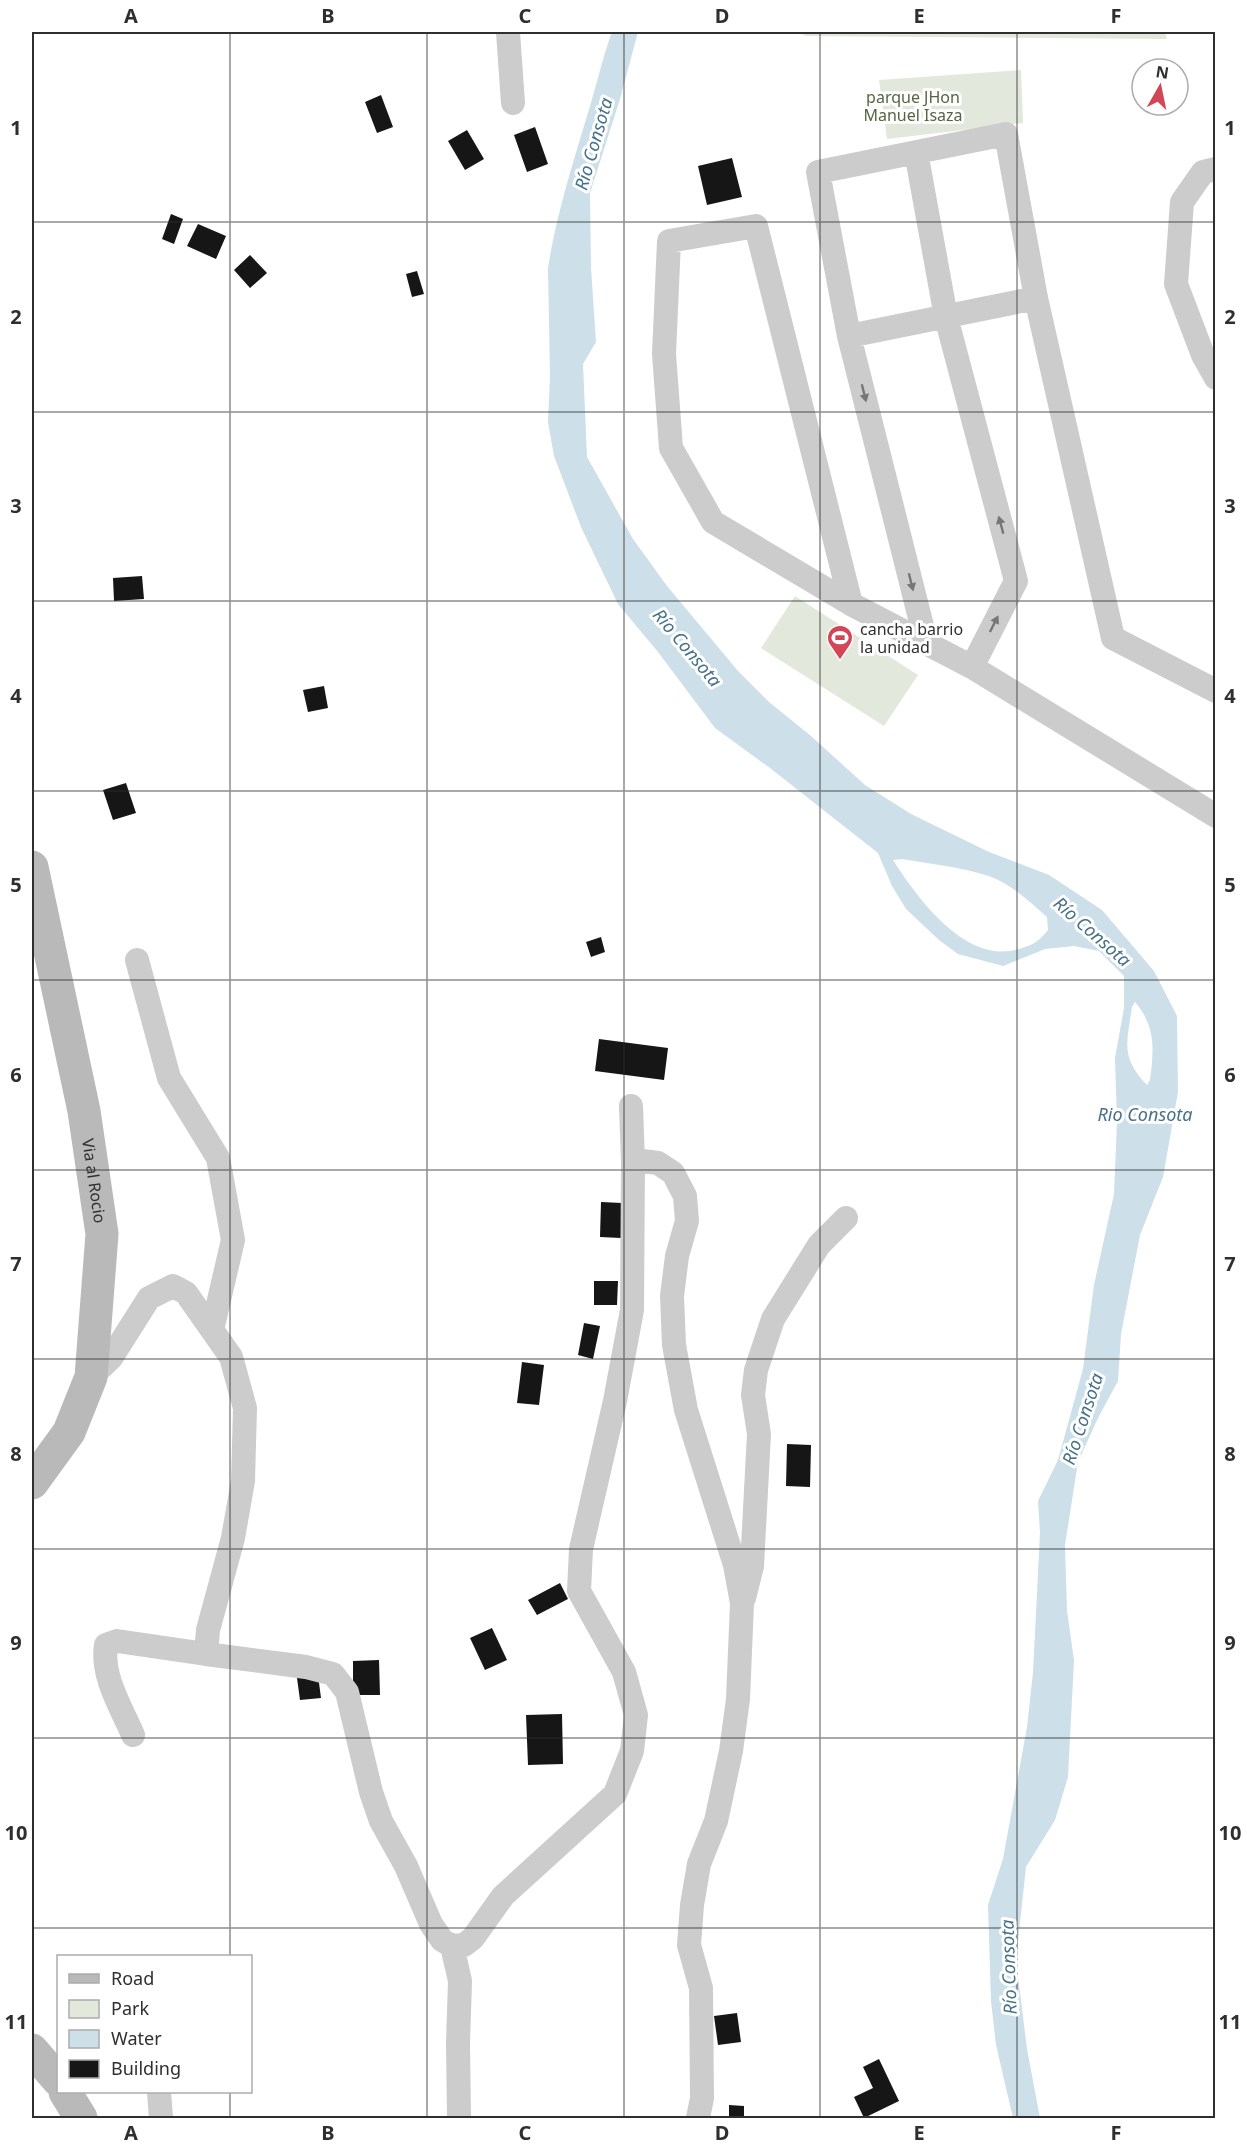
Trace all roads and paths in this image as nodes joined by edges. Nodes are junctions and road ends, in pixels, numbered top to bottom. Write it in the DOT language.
graph roads {
  1 [pos="508,32"];
  2 [pos="513,103"];
  3 [pos="916,152"];
  4 [pos="1209,170"];
  5 [pos="1036,298"];
  6 [pos="946,317"];
  7 [pos="849,336"];
  8 [pos="1215,378"];
  9 [pos="851,604"];
  10 [pos="926,642"];
  11 [pos="972,667"];
  12 [pos="1215,691"];
  13 [pos="1215,816"];
  14 [pos="32,867"];
  15 [pos="137,960"];
  16 [pos="631,1106"];
  17 [pos="633,1162"];
  18 [pos="846,1218"];
  19 [pos="212,1330"];
  20 [pos="91,1377"];
  21 [pos="32,1484"];
  22 [pos="742,1604"];
  23 [pos="207,1654"];
  24 [pos="133,1735"];
  25 [pos="452,1946"];
  26 [pos="32,2050"];
  27 [pos="57,2079"];
  28 [pos="66,2093"];
  29 [pos="159,2093"];
  30 [pos="81,2118"];
  31 [pos="161,2118"];
  32 [pos="459,2118"];
  33 [pos="698,2118"];
  1 -- 2 [label="street"];
  3 -- 5 [label="street"];
  3 -- 6 [label="street"];
  3 -- 7 [label="street"];
  4 -- 8 [label="street"];
  5 -- 6 [label="street"];
  5 -- 12 [label="street"];
  6 -- 7 [label="street"];
  11 -- 6 [label="street, one-way"];
  7 -- 10 [label="street, one-way"];
  9 -- 9 [label="street"];
  9 -- 10 [label="street"];
  10 -- 11 [label="street"];
  11 -- 13 [label="street"];
  14 -- 20 [label="main road, Via al Rocio"];
  15 -- 19 [label="street"];
  16 -- 17 [label="street"];
  17 -- 22 [label="street"];
  17 -- 25 [label="street"];
  18 -- 22 [label="street"];
  19 -- 20 [label="street"];
  19 -- 23 [label="street"];
  20 -- 21 [label="main road, Via al Rocio"];
  22 -- 33 [label="street"];
  23 -- 24 [label="street"];
  23 -- 25 [label="street"];
  25 -- 32 [label="street"];
  26 -- 27 [label="main road"];
  28 -- 30 [label="main road"];
  29 -- 31 [label="street"];
}
